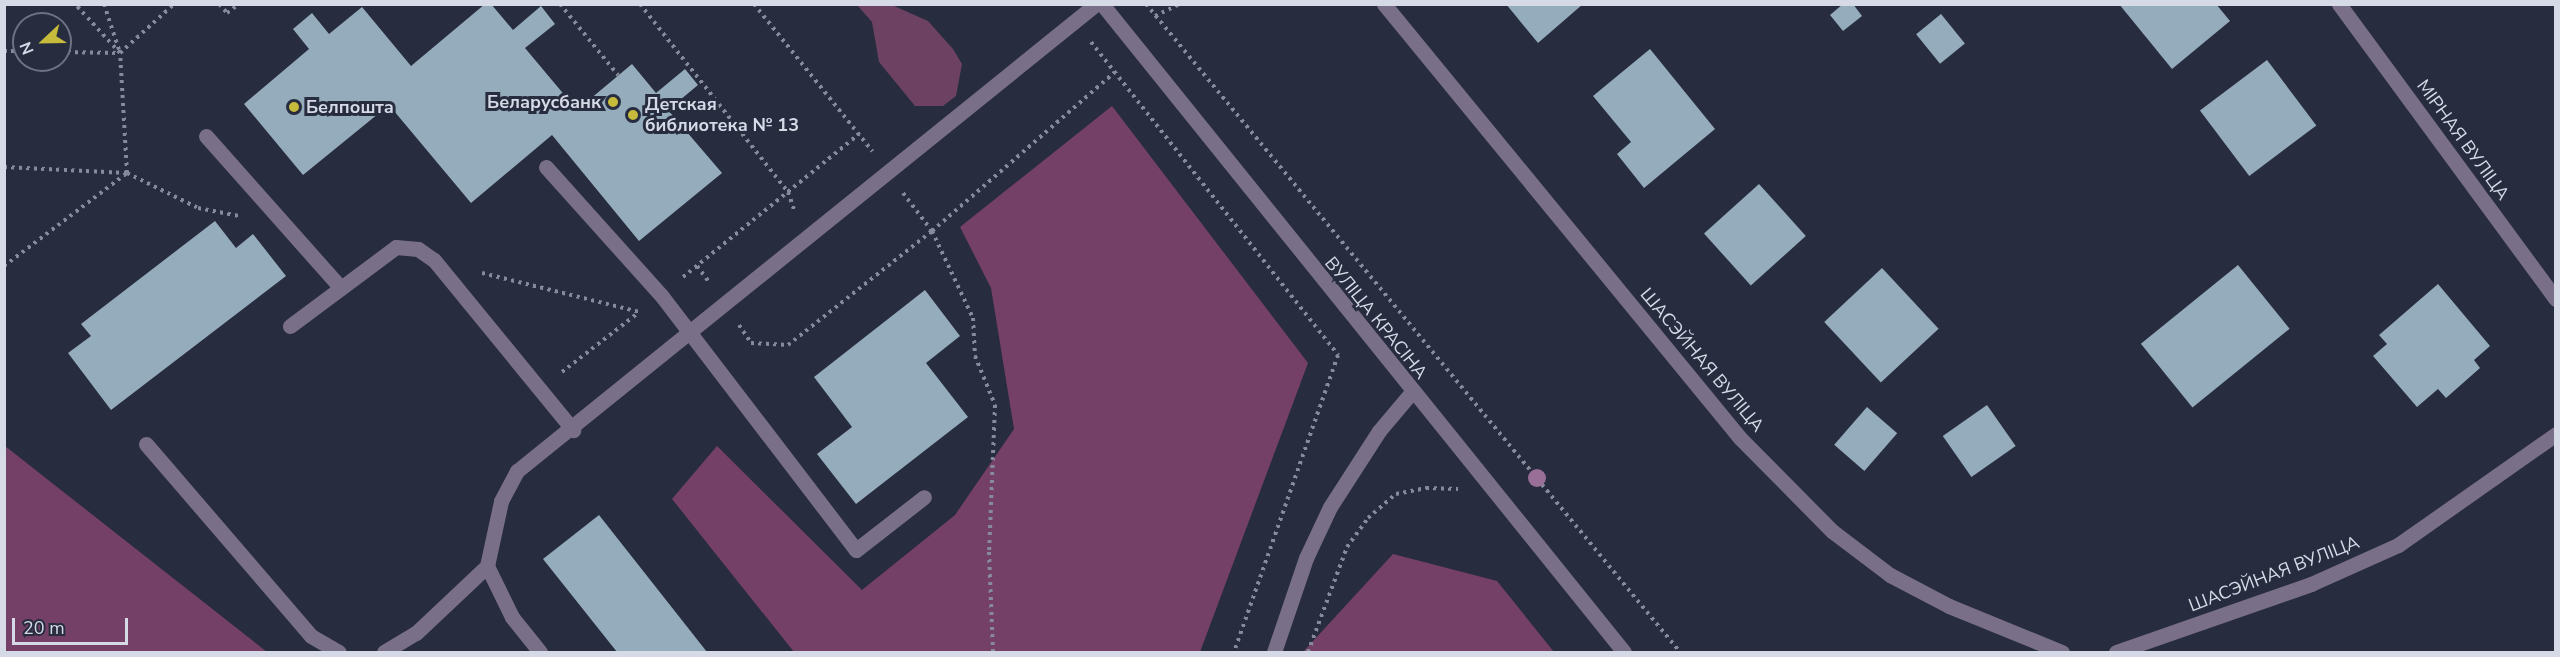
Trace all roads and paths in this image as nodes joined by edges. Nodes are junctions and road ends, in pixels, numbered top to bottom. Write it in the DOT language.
graph roads {
  1 [pos="75,4"];
  2 [pos="104,4"];
  3 [pos="174,4"];
  4 [pos="219,4"];
  5 [pos="238,4"];
  6 [pos="560,4"];
  7 [pos="640,4"];
  8 [pos="754,4"];
  9 [pos="1096,4"];
  10 [pos="1102,4"];
  11 [pos="1146,4"];
  12 [pos="1180,4"];
  13 [pos="1383,4"];
  14 [pos="2339,4"];
  15 [pos="1155,16"];
  16 [pos="1074,23"];
  17 [pos="72,52"];
  18 [pos="120,53"];
  19 [pos="1115,72"];
  20 [pos="618,75"];
  21 [pos="206,136"];
  22 [pos="4,167"];
  23 [pos="546,167"];
  24 [pos="128,173"];
  25 [pos="889,174"];
  26 [pos="243,217"];
  27 [pos="932,231"];
  28 [pos="805,243"];
  29 [pos="4,266"];
  30 [pos="697,266"];
  31 [pos="341,288"];
  32 [pos="2556,299"];
  33 [pos="725,306"];
  34 [pos="638,313"];
  35 [pos="290,326"];
  36 [pos="689,334"];
  37 [pos="540,389"];
  38 [pos="1411,393"];
  39 [pos="573,429"];
  40 [pos="2556,434"];
  41 [pos="146,444"];
  42 [pos="1426,488"];
  43 [pos="924,497"];
  44 [pos="487,566"];
  45 [pos="339,652"];
  46 [pos="384,652"];
  47 [pos="540,652"];
  48 [pos="993,652"];
  49 [pos="1234,652"];
  50 [pos="1274,652"];
  51 [pos="1308,652"];
  52 [pos="1624,652"];
  53 [pos="1680,652"];
  54 [pos="2062,652"];
  55 [pos="2116,652"];
  1 -- 18 [label="path"];
  2 -- 18 [label="path"];
  3 -- 18 [label="path"];
  4 -- 5 [label="path"];
  6 -- 20 [label="path"];
  7 -- 28 [label="path"];
  8 -- 25 [label="path"];
  9 -- 16 [label="street"];
  10 -- 38 [label="street, ВУЛІЦА КРАСІНА"];
  11 -- 15 [label="path"];
  12 -- 15 [label="path"];
  13 -- 54 [label="street, ШАСЭЙНАЯ ВУЛІЦА"];
  14 -- 32 [label="street, МІРНАЯ ВУЛІЦА"];
  15 -- 53 [label="path"];
  16 -- 19 [label="path"];
  16 -- 25 [label="street"];
  17 -- 18 [label="path"];
  18 -- 24 [label="path"];
  19 -- 27 [label="path"];
  19 -- 49 [label="path"];
  21 -- 31 [label="street"];
  22 -- 24 [label="path"];
  23 -- 36 [label="street"];
  24 -- 26 [label="path"];
  24 -- 29 [label="path"];
  25 -- 27 [label="path"];
  25 -- 28 [label="street"];
  27 -- 33 [label="path"];
  27 -- 48 [label="path"];
  28 -- 33 [label="street"];
  30 -- 33 [label="path"];
  31 -- 35 [label="street"];
  31 -- 37 [label="street"];
  33 -- 36 [label="street"];
  34 -- 37 [label="path"];
  36 -- 39 [label="street"];
  36 -- 43 [label="street"];
  37 -- 39 [label="street"];
  38 -- 50 [label="street"];
  38 -- 52 [label="street, ВУЛІЦА КРАСІНА"];
  39 -- 44 [label="street"];
  40 -- 55 [label="street, ШАСЭЙНАЯ ВУЛІЦА"];
  41 -- 45 [label="street"];
  42 -- 51 [label="path"];
  44 -- 46 [label="street"];
  44 -- 47 [label="street"];
}
